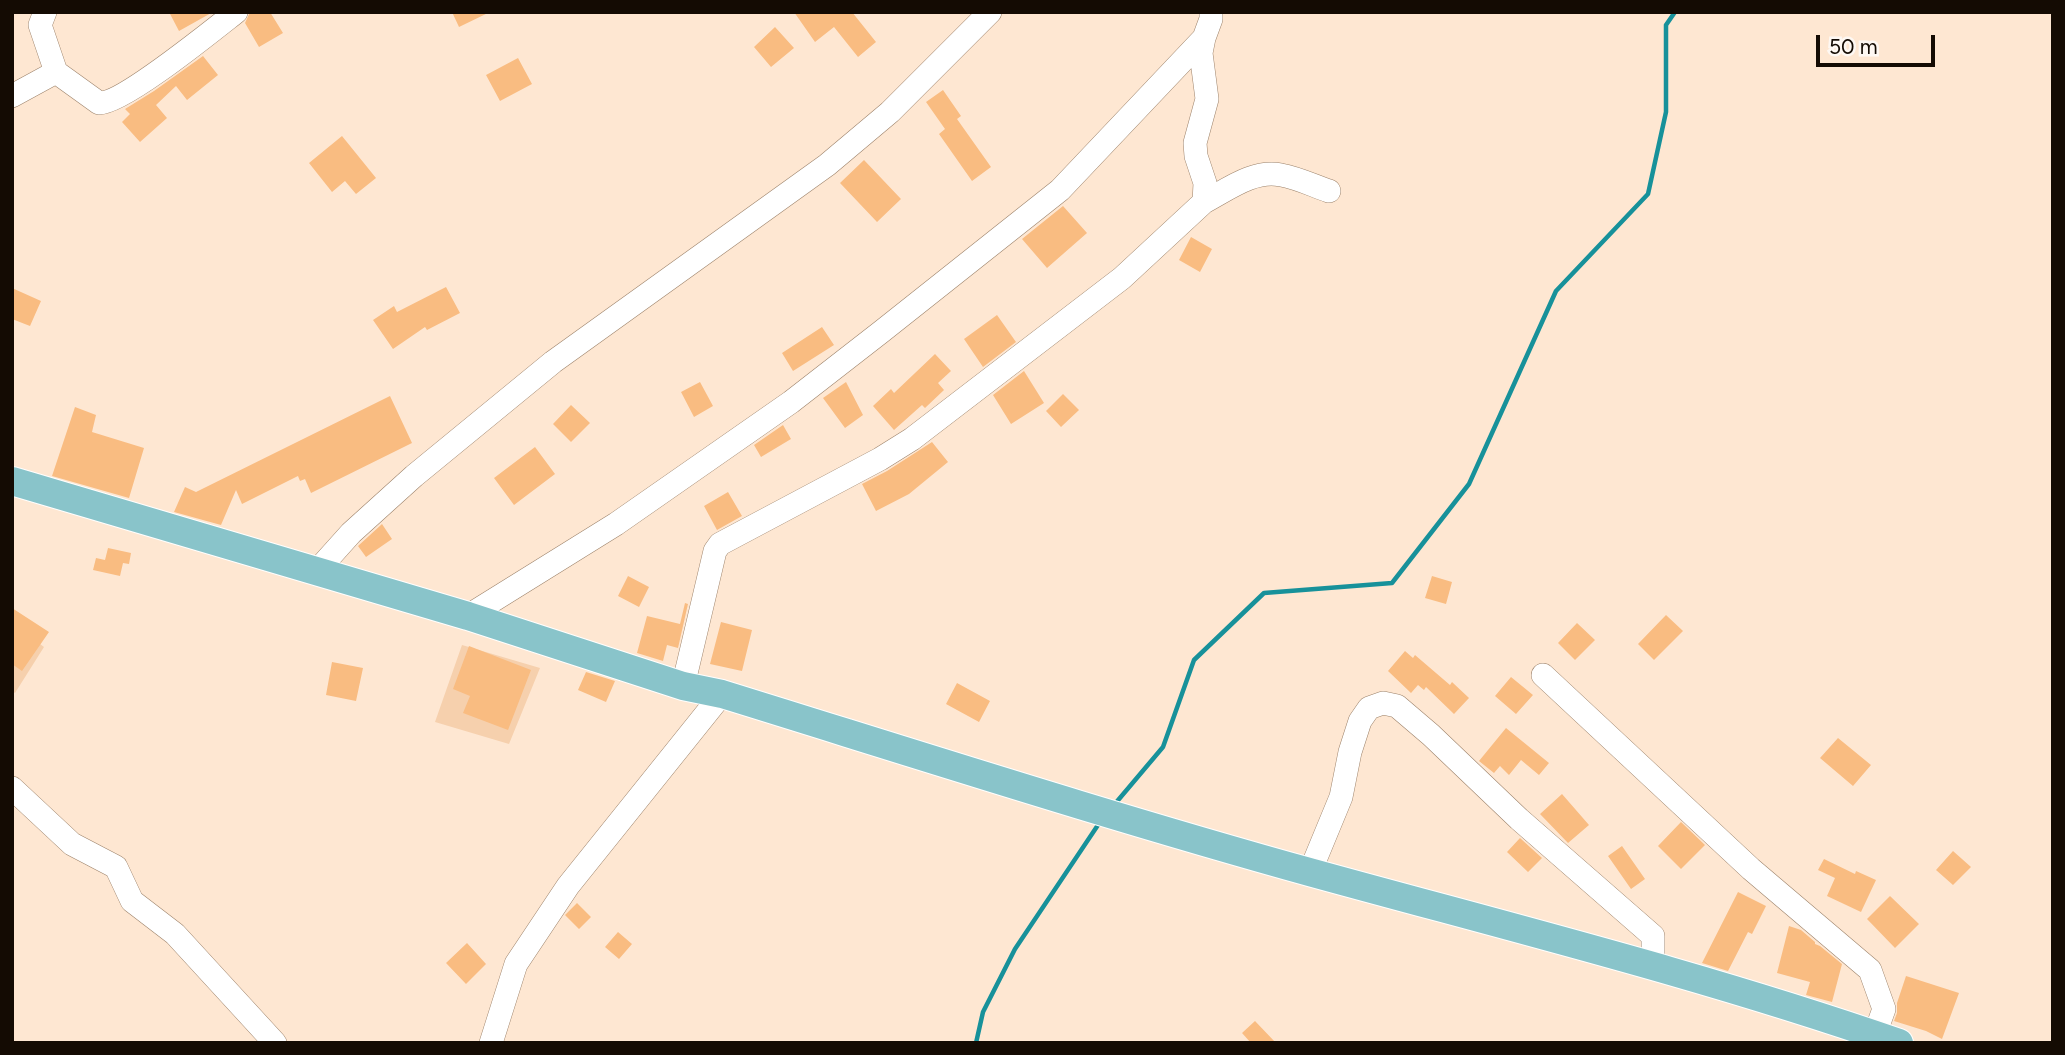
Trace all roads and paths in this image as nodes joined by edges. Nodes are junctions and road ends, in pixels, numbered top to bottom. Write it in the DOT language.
graph roads {
  1 [pos="44,12"];
  2 [pos="236,12"];
  3 [pos="990,12"];
  4 [pos="1211,12"];
  5 [pos="1204,38"];
  6 [pos="56,72"];
  7 [pos="12,96"];
  8 [pos="1329,191"];
  9 [pos="1204,202"];
  10 [pos="12,481"];
  11 [pos="316,572"];
  12 [pos="468,616"];
  13 [pos="1543,675"];
  14 [pos="683,686"];
  15 [pos="722,694"];
  16 [pos="12,788"];
  17 [pos="1310,872"];
  18 [pos="1653,964"];
  19 [pos="1887,1039"];
  20 [pos="275,1043"];
  21 [pos="491,1043"];
  1 -- 6 [label="street"];
  2 -- 6 [label="street"];
  3 -- 11 [label="street"];
  4 -- 5 [label="street"];
  5 -- 9 [label="street"];
  5 -- 12 [label="street"];
  6 -- 7 [label="street"];
  8 -- 9 [label="street"];
  9 -- 14 [label="street"];
  10 -- 11 [label="main road"];
  11 -- 12 [label="main road"];
  12 -- 14 [label="main road"];
  13 -- 19 [label="street"];
  14 -- 15 [label="main road"];
  15 -- 17 [label="main road"];
  15 -- 21 [label="street"];
  16 -- 20 [label="street"];
  17 -- 18 [label="main road"];
  17 -- 18 [label="street"];
  18 -- 19 [label="main road"];
}
